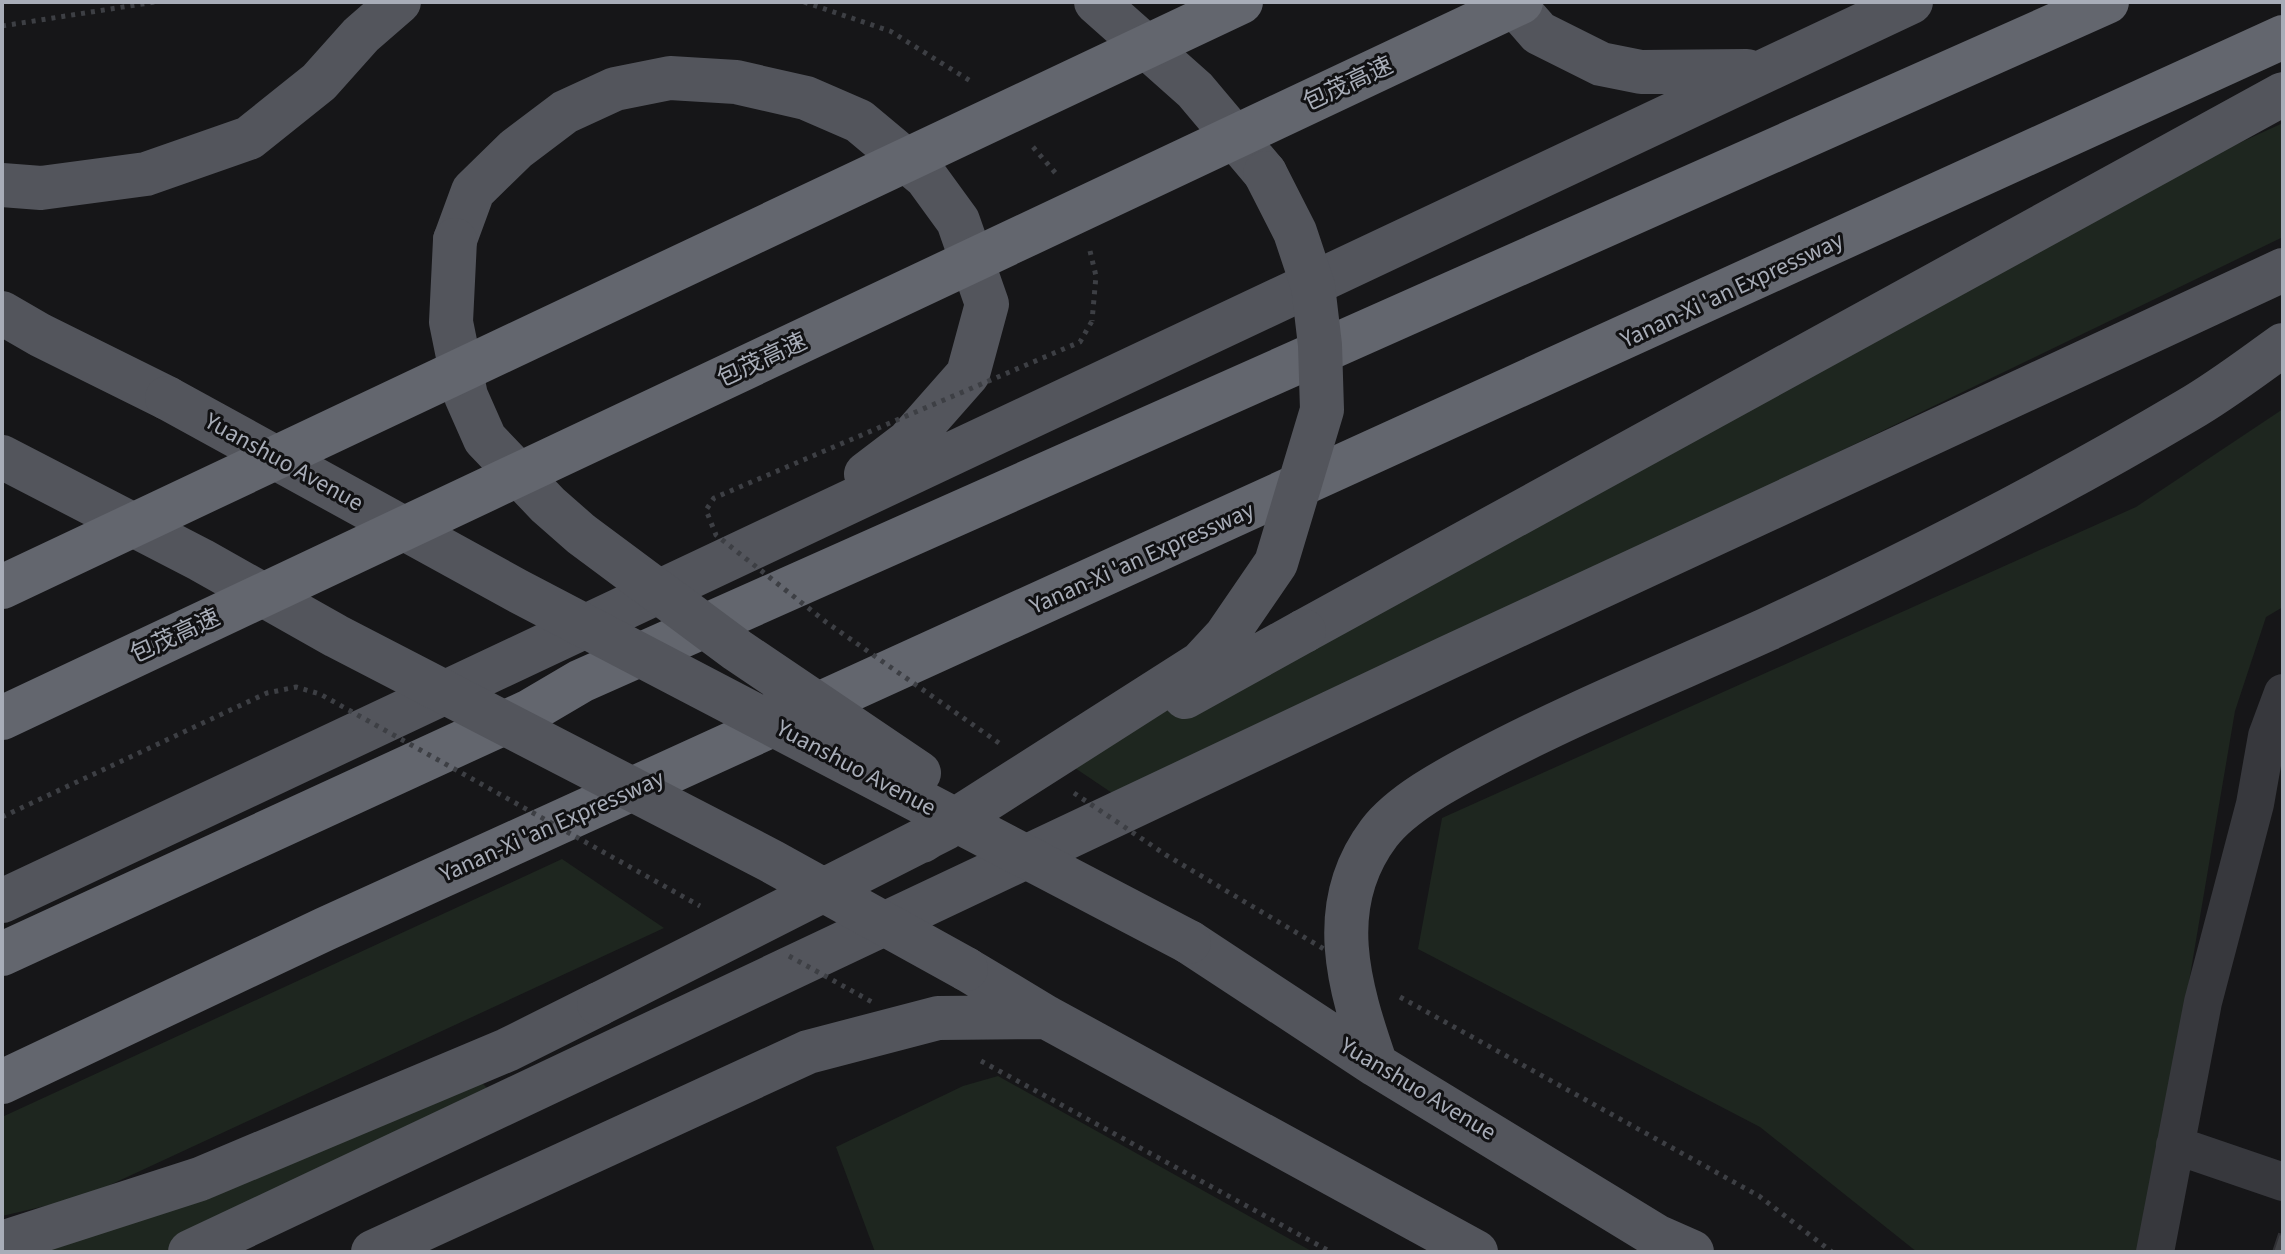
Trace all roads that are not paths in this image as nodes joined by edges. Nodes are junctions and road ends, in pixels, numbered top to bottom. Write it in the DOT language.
graph roads {
  1 [pos="399,2"];
  2 [pos="1096,2"];
  3 [pos="1241,2"];
  4 [pos="1512,2"];
  5 [pos="1521,2"];
  6 [pos="1911,2"];
  7 [pos="2107,2"];
  8 [pos="2283,37"];
  9 [pos="1761,71"];
  10 [pos="2283,94"];
  11 [pos="2,185"];
  12 [pos="2283,270"];
  13 [pos="2,313"];
  14 [pos="2283,345"];
  15 [pos="2,457"];
  16 [pos="794,527"];
  17 [pos="2,587"];
  18 [pos="2283,693"];
  19 [pos="2,718"];
  20 [pos="2275,736"];
  21 [pos="922,841"];
  22 [pos="2,901"];
  23 [pos="1189,942"];
  24 [pos="2,954"];
  25 [pos="1046,1017"];
  26 [pos="507,1050"];
  27 [pos="1376,1065"];
  28 [pos="2,1082"];
  29 [pos="2175,1145"];
  30 [pos="2283,1182"];
  31 [pos="2,1227"];
  32 [pos="2,1243"];
  33 [pos="190,1252"];
  34 [pos="373,1252"];
  35 [pos="1476,1252"];
  36 [pos="1692,1252"];
  37 [pos="2155,1252"];
  1 -- 11 [label="main road"];
  2 -- 21 [label="main road, bridge"];
  3 -- 17 [label="highway, bridge"];
  4 -- 9 [label="main road"];
  5 -- 19 [label="highway, 包茂高速, bridge"];
  6 -- 9 [label="main road"];
  7 -- 24 [label="highway"];
  8 -- 28 [label="highway, Yanan-Xi 'an Expressway"];
  9 -- 16 [label="main road"];
  10 -- 21 [label="main road, bridge"];
  12 -- 33 [label="main road"];
  13 -- 23 [label="main road, Yuanshuo Avenue, bridge"];
  14 -- 27 [label="main road"];
  15 -- 25 [label="main road, bridge"];
  16 -- 22 [label="main road"];
  16 -- 23 [label="main road, bridge"];
  18 -- 20 [label="street"];
  20 -- 29 [label="street"];
  21 -- 26 [label="main road, bridge"];
  23 -- 27 [label="main road, Yuanshuo Avenue"];
  25 -- 34 [label="main road"];
  25 -- 35 [label="main road"];
  26 -- 31 [label="main road"];
  26 -- 32 [label="main road"];
  27 -- 36 [label="main road, Yuanshuo Avenue"];
  29 -- 30 [label="street"];
  29 -- 37 [label="street"];
}
